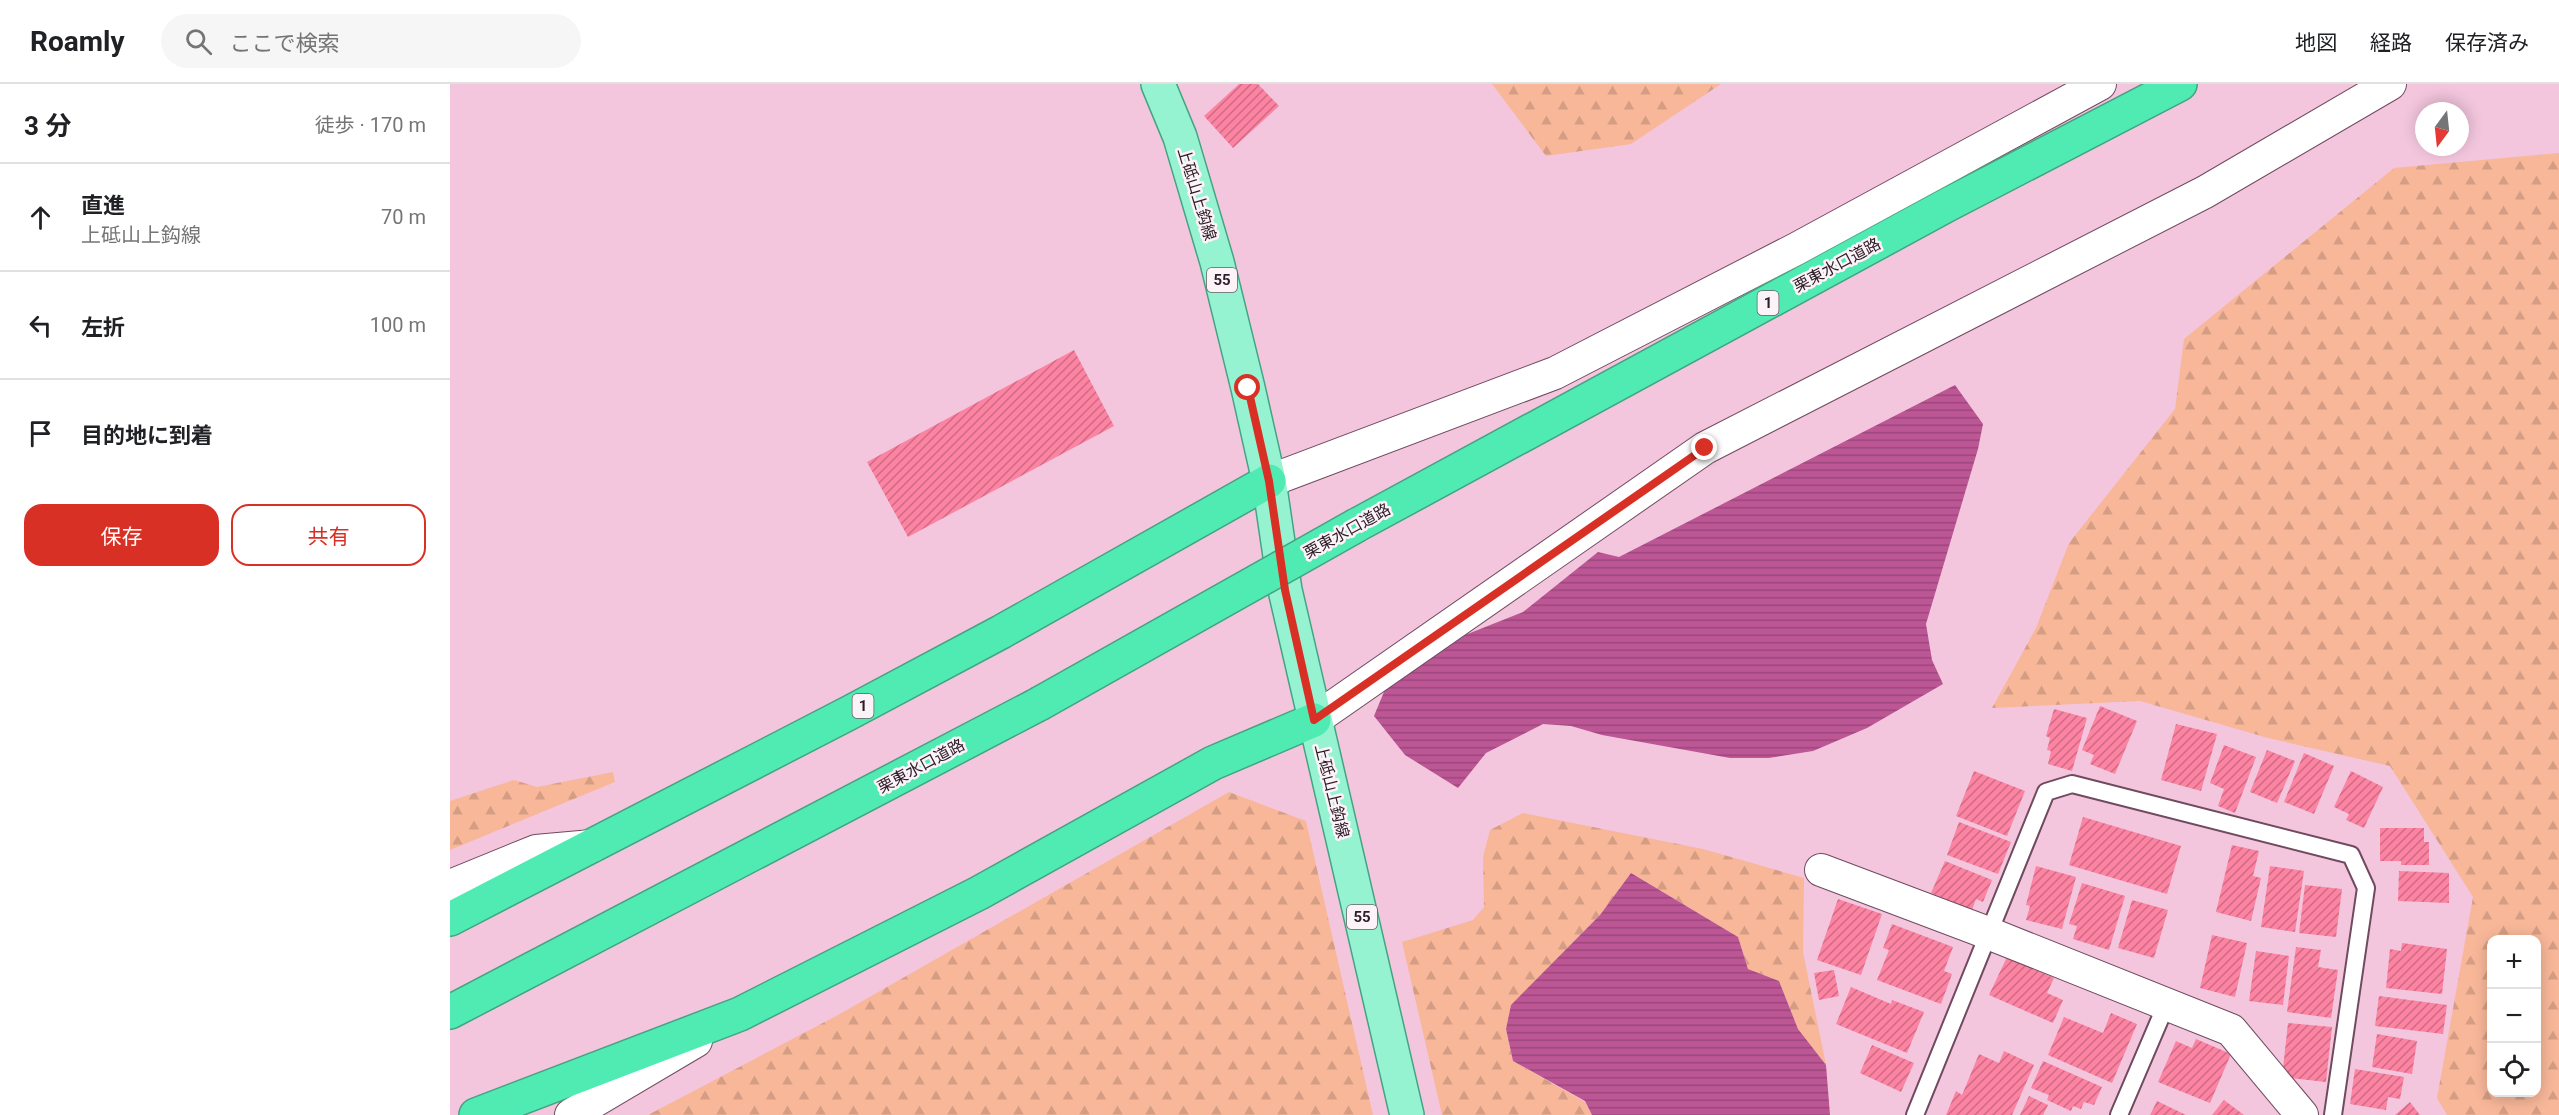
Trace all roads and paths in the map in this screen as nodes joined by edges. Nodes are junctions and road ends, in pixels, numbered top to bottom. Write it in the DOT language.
graph roads {
  1 [pos="1158,84"];
  2 [pos="2100,84"];
  3 [pos="2180,84"];
  4 [pos="2390,84"];
  5 [pos="1269,481"];
  6 [pos="1314,720"];
  7 [pos="592,846"];
  8 [pos="1821,870"];
  9 [pos="450,886"];
  10 [pos="450,919"];
  11 [pos="1988,933"];
  12 [pos="2166,1005"];
  13 [pos="450,1012"];
  14 [pos="740,1014"];
  15 [pos="476,1115"];
  16 [pos="572,1115"];
  17 [pos="1407,1115"];
  18 [pos="1915,1115"];
  19 [pos="2120,1115"];
  20 [pos="2302,1115"];
  21 [pos="2333,1115"];
  1 -- 5 [label="main road, 上砥山上鈎線 / 55"];
  2 -- 5 [label="street"];
  3 -- 13 [label="highway, 栗東水口道路 / 1, bridge"];
  4 -- 6 [label="street"];
  5 -- 6 [label="main road, 上砥山上鈎線 / 55"];
  5 -- 7 [label="highway, 1"];
  6 -- 14 [label="highway"];
  6 -- 17 [label="main road, 上砥山上鈎線 / 55"];
  7 -- 9 [label="street"];
  7 -- 10 [label="highway, 1"];
  8 -- 11 [label="street"];
  11 -- 12 [label="street"];
  11 -- 18 [label="lane"];
  11 -- 21 [label="lane"];
  12 -- 19 [label="lane"];
  12 -- 20 [label="street"];
  14 -- 15 [label="highway"];
  14 -- 16 [label="street"];
}
